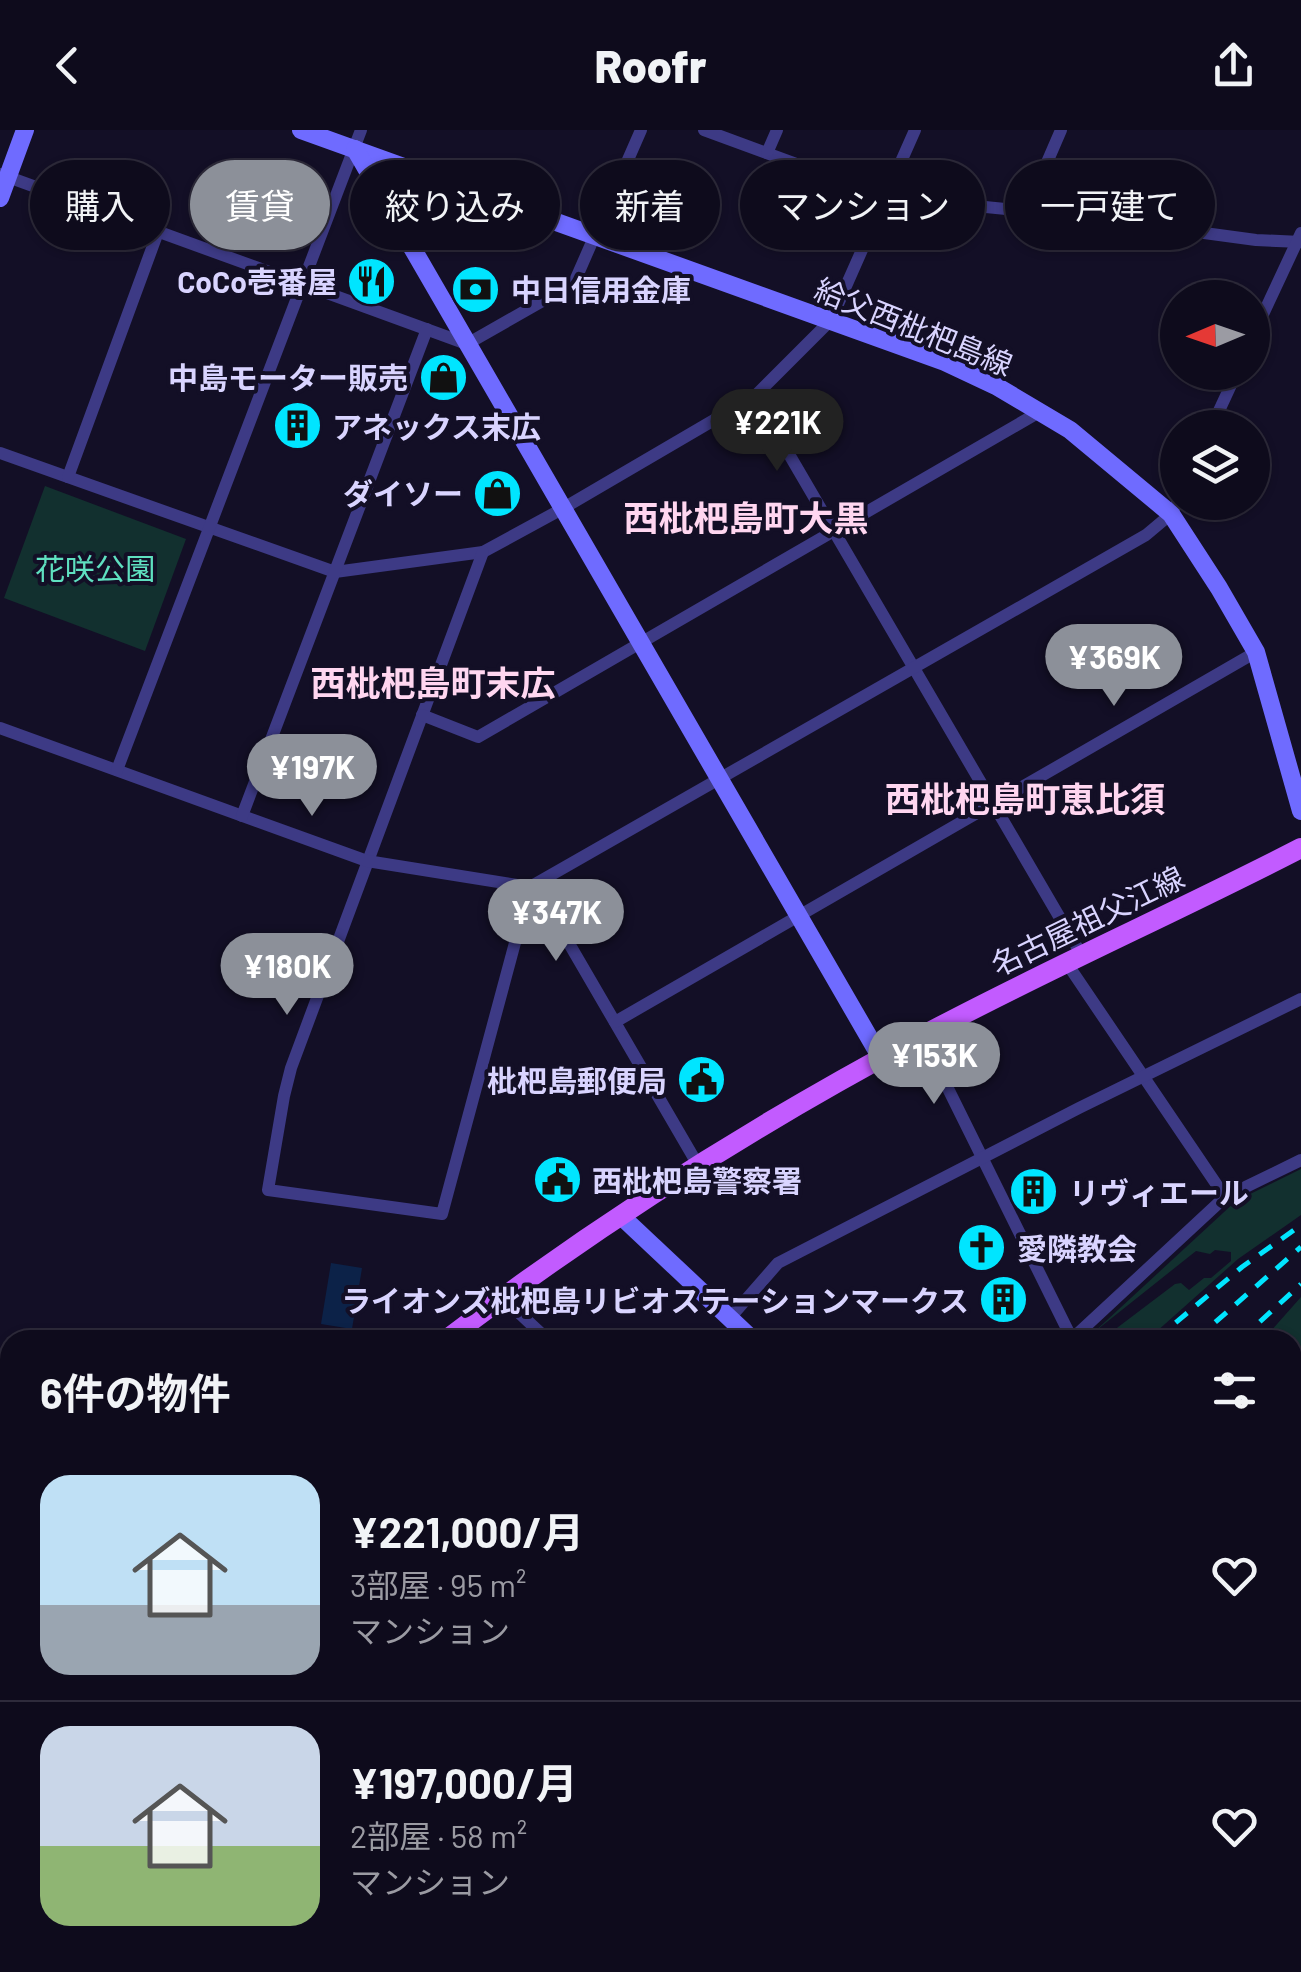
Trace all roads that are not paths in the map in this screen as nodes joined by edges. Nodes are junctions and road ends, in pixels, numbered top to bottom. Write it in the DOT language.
graph roads {
  1 [pos="26,130"];
  2 [pos="300,130"];
  3 [pos="361,130"];
  4 [pos="641,130"];
  5 [pos="704,130"];
  6 [pos="777,130"];
  7 [pos="915,130"];
  8 [pos="1062,130"];
  9 [pos="354,150"];
  10 [pos="766,153"];
  11 [pos="628,160"];
  12 [pos="785,160"];
  13 [pos="902,160"];
  14 [pos="1049,160"];
  15 [pos="4,176"];
  16 [pos="30,185"];
  17 [pos="0,198"];
  18 [pos="580,231"];
  19 [pos="1215,235"];
  20 [pos="170,236"];
  21 [pos="1300,239"];
  22 [pos="151,250"];
  23 [pos="588,250"];
  24 [pos="634,250"];
  25 [pos="862,250"];
  26 [pos="303,284"];
  27 [pos="1270,301"];
  28 [pos="831,320"];
  29 [pos="426,329"];
  30 [pos="468,344"];
  31 [pos="755,396"];
  32 [pos="1041,411"];
  33 [pos="0,453"];
  34 [pos="68,477"];
  35 [pos="1160,497"];
  36 [pos="562,509"];
  37 [pos="1161,520"];
  38 [pos="1181,520"];
  39 [pos="210,528"];
  40 [pos="834,530"];
  41 [pos="483,552"];
  42 [pos="335,572"];
  43 [pos="640,643"];
  44 [pos="1256,652"];
  45 [pos="915,667"];
  46 [pos="422,716"];
  47 [pos="0,728"];
  48 [pos="117,770"];
  49 [pos="720,778"];
  50 [pos="994,803"];
  51 [pos="1301,811"];
  52 [pos="242,816"];
  53 [pos="1301,848"];
  54 [pos="367,861"];
  55 [pos="533,886"];
  56 [pos="797,916"];
  57 [pos="1074,958"];
  58 [pos="1301,999"];
  59 [pos="615,1022"];
  60 [pos="922,1036"];
  61 [pos="881,1058"];
  62 [pos="1144,1076"];
  63 [pos="984,1158"];
  64 [pos="1301,1160"];
  65 [pos="698,1165"];
  66 [pos="1225,1198"];
  67 [pos="621,1216"];
  68 [pos="502,1298"];
  69 [pos="729,1318"];
  70 [pos="459,1330"];
  71 [pos="537,1330"];
  72 [pos="742,1330"];
  73 [pos="1068,1330"];
  74 [pos="1081,1330"];
  1 -- 15 [label="street"];
  2 -- 9 [label="street, 給父西枇杷島線"];
  3 -- 9 [label="street"];
  4 -- 11 [label="street"];
  5 -- 10 [label="street"];
  6 -- 10 [label="street"];
  7 -- 13 [label="street"];
  8 -- 14 [label="street"];
  9 -- 18 [label="street, 給父西枇杷島線"];
  9 -- 26 [label="street"];
  9 -- 30 [label="street"];
  10 -- 12 [label="street"];
  15 -- 16 [label="street"];
  15 -- 17 [label="street"];
  19 -- 21 [label="street"];
  20 -- 26 [label="street"];
  21 -- 27 [label="street"];
  22 -- 34 [label="street"];
  23 -- 30 [label="street"];
  24 -- 28 [label="street, 給父西枇杷島線"];
  25 -- 28 [label="street"];
  26 -- 29 [label="street"];
  26 -- 39 [label="street"];
  28 -- 31 [label="street"];
  28 -- 32 [label="street, 給父西枇杷島線"];
  29 -- 30 [label="street"];
  29 -- 42 [label="street"];
  30 -- 36 [label="street"];
  31 -- 36 [label="street"];
  31 -- 40 [label="street"];
  32 -- 35 [label="street, 給父西枇杷島線"];
  32 -- 40 [label="street"];
  33 -- 34 [label="street"];
  34 -- 39 [label="street"];
  36 -- 41 [label="street"];
  36 -- 43 [label="street"];
  37 -- 45 [label="street"];
  38 -- 44 [label="street, 給父西枇杷島線"];
  39 -- 42 [label="street"];
  39 -- 48 [label="street"];
  40 -- 43 [label="street"];
  40 -- 45 [label="street"];
  41 -- 42 [label="street"];
  41 -- 46 [label="street"];
  42 -- 52 [label="street"];
  43 -- 46 [label="street"];
  43 -- 49 [label="street"];
  44 -- 50 [label="street"];
  44 -- 51 [label="street, 給父西枇杷島線"];
  45 -- 49 [label="street"];
  45 -- 50 [label="street"];
  46 -- 54 [label="street"];
  47 -- 48 [label="street"];
  48 -- 52 [label="street"];
  49 -- 55 [label="street"];
  49 -- 56 [label="street"];
  50 -- 56 [label="street"];
  50 -- 57 [label="street"];
  52 -- 54 [label="street"];
  53 -- 57 [label="main road, 名古屋祖父江線"];
  54 -- 55 [label="street"];
  54 -- 55 [label="street"];
  55 -- 59 [label="street"];
  56 -- 59 [label="street"];
  56 -- 61 [label="street"];
  57 -- 60 [label="main road, 名古屋祖父江線"];
  57 -- 62 [label="street"];
  58 -- 62 [label="street"];
  59 -- 65 [label="street"];
  60 -- 61 [label="main road, 名古屋祖父江線"];
  60 -- 63 [label="street"];
  61 -- 65 [label="main road, 名古屋祖父江線"];
  62 -- 63 [label="street"];
  62 -- 66 [label="street"];
  63 -- 69 [label="street"];
  63 -- 73 [label="street"];
  64 -- 66 [label="street"];
  65 -- 67 [label="main road, 名古屋祖父江線"];
  66 -- 74 [label="street"];
  67 -- 68 [label="main road, 名古屋祖父江線"];
  67 -- 69 [label="street"];
  68 -- 70 [label="main road, 名古屋祖父江線"];
  68 -- 71 [label="street"];
  69 -- 72 [label="street"];
}
